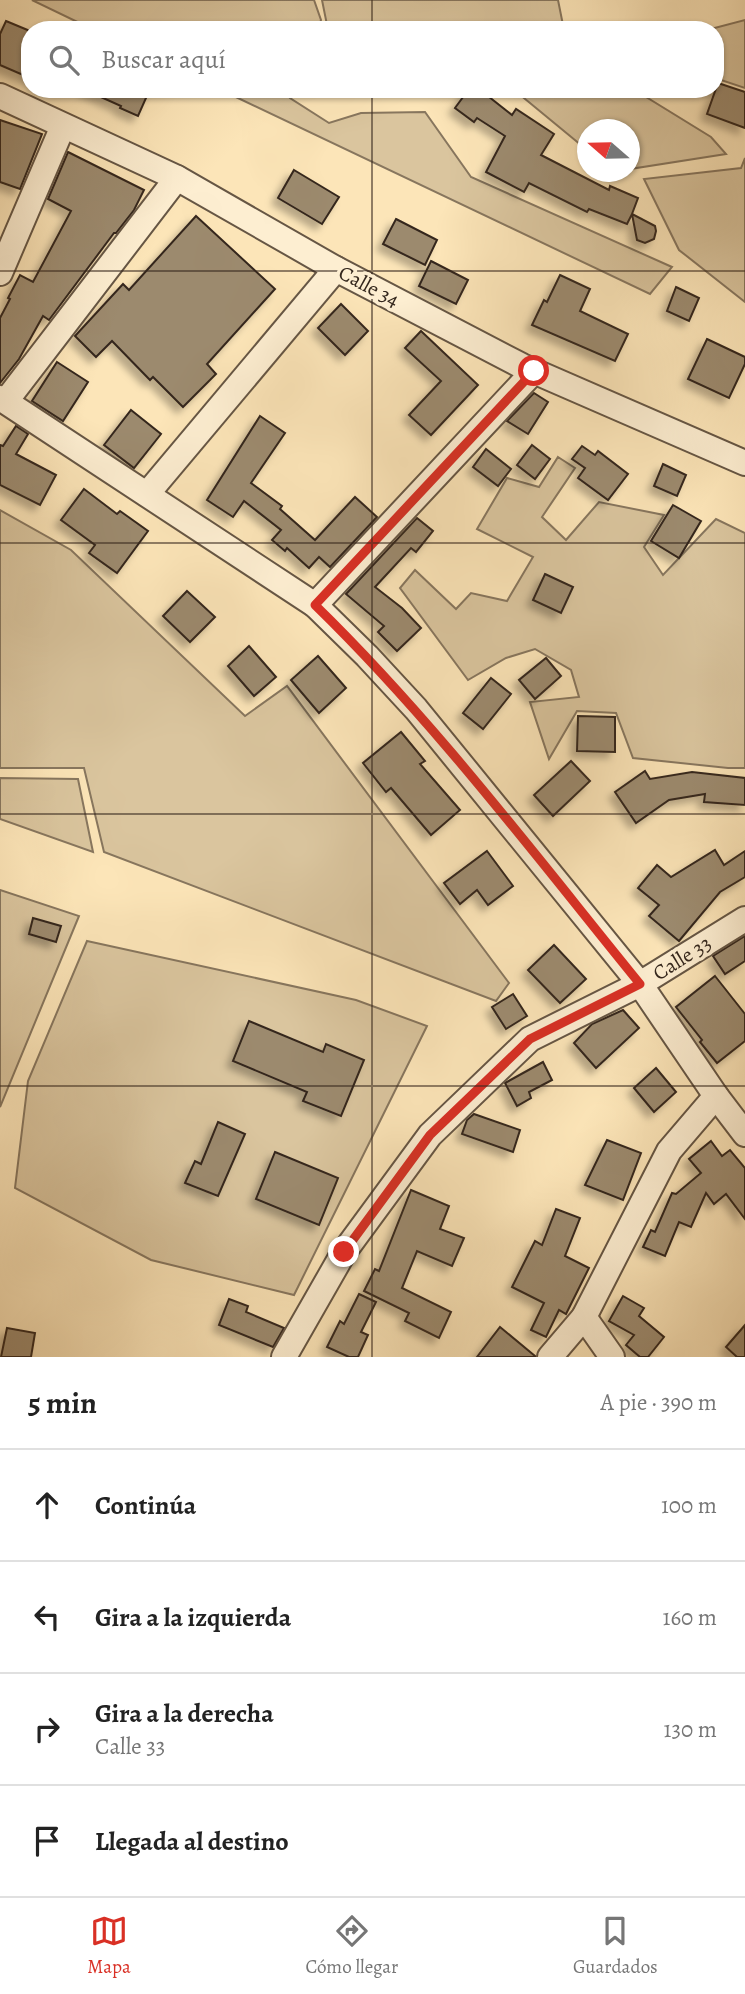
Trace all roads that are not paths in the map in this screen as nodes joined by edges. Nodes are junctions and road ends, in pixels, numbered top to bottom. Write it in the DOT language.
graph roads {
  1 [pos="0,96"];
  2 [pos="63,126"];
  3 [pos="177,178"];
  4 [pos="336,269"];
  5 [pos="0,273"];
  6 [pos="534,371"];
  7 [pos="3,400"];
  8 [pos="745,463"];
  9 [pos="147,494"];
  10 [pos="315,605"];
  11 [pos="745,919"];
  12 [pos="640,984"];
  13 [pos="716,1096"];
  14 [pos="745,1134"];
  15 [pos="584,1317"];
  16 [pos="284,1357"];
  17 [pos="550,1357"];
  18 [pos="612,1357"];
  1 -- 2 [label="street, Calle 34"];
  2 -- 3 [label="street, Calle 34"];
  2 -- 5 [label="street"];
  3 -- 4 [label="street, Calle 34"];
  3 -- 7 [label="street"];
  4 -- 6 [label="street, Calle 34"];
  4 -- 9 [label="street"];
  6 -- 8 [label="street, Calle 34"];
  6 -- 10 [label="street"];
  7 -- 9 [label="street"];
  9 -- 10 [label="street"];
  10 -- 12 [label="street"];
  11 -- 12 [label="street, Calle 33"];
  12 -- 13 [label="street"];
  12 -- 16 [label="street, Calle 33"];
  13 -- 14 [label="street"];
  13 -- 15 [label="street"];
  15 -- 17 [label="street"];
  15 -- 18 [label="street"];
}
